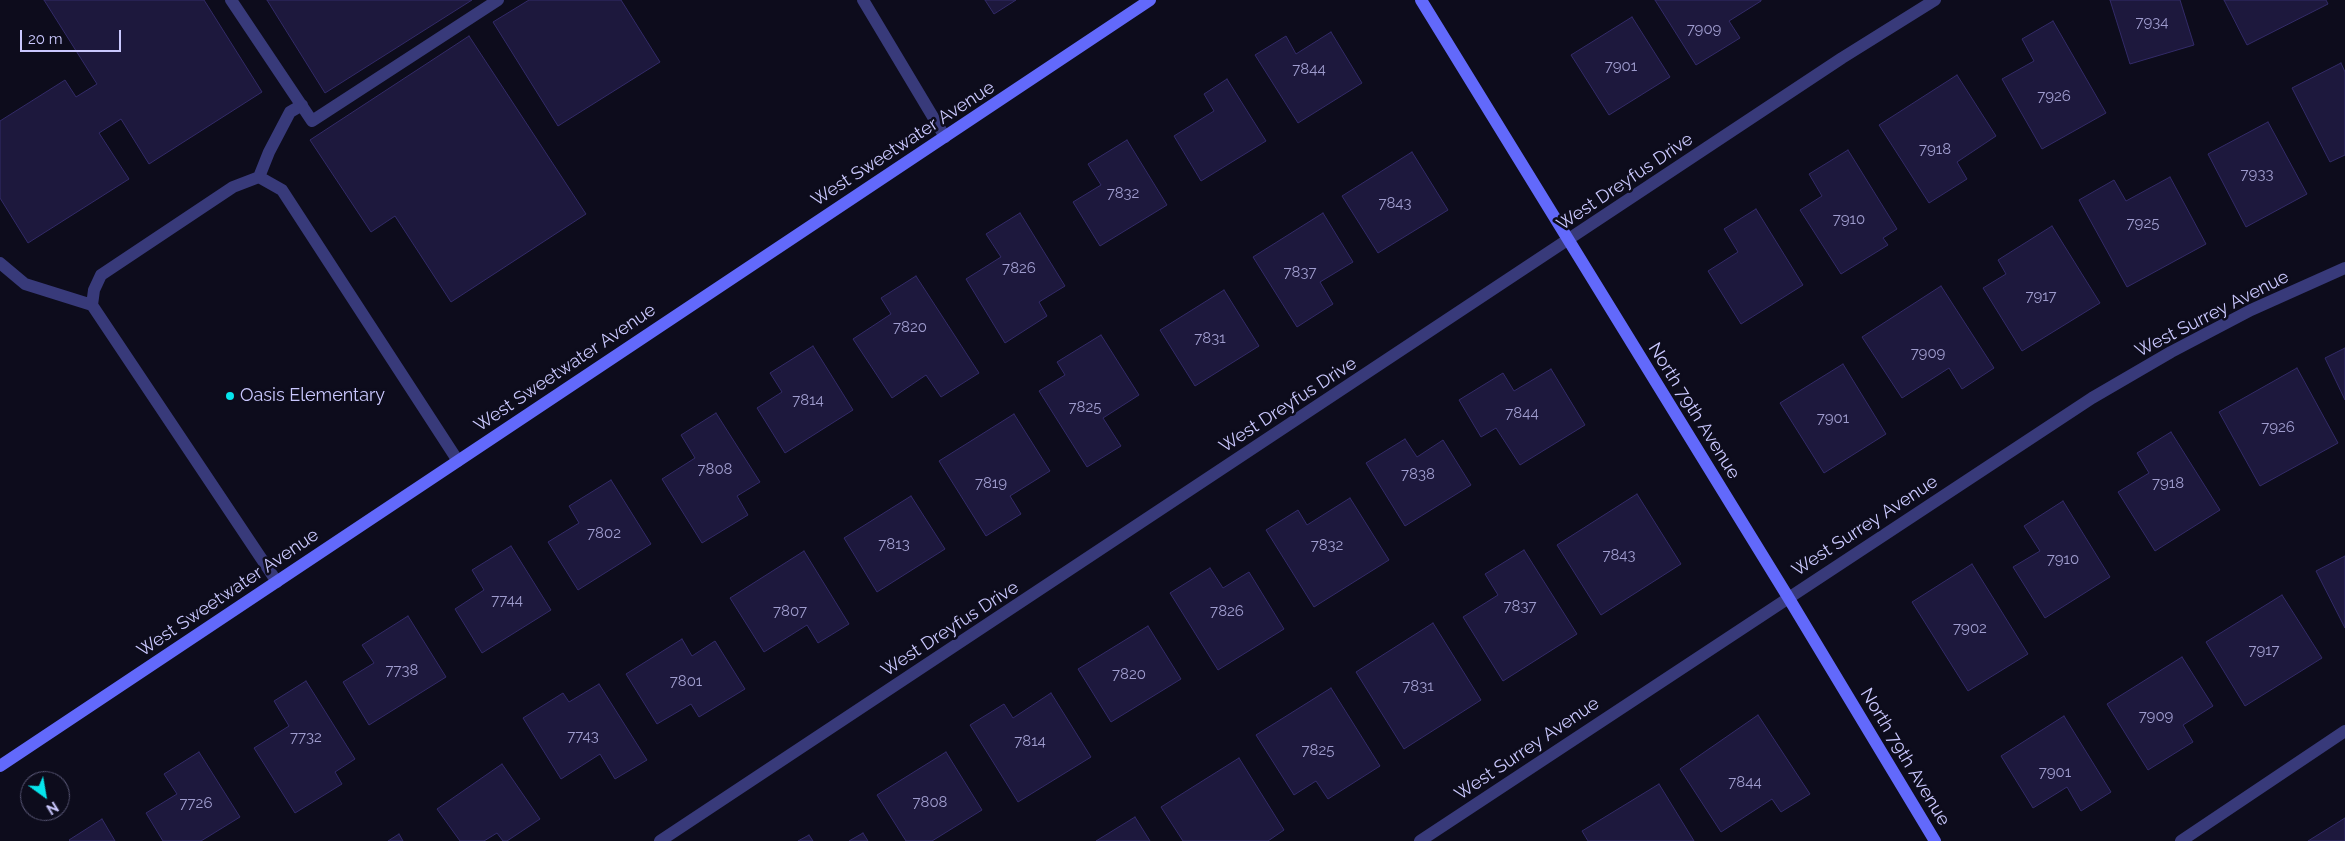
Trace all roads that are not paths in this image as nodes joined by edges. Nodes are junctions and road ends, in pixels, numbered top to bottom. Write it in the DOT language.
graph roads {
  1 [pos="231,0"];
  2 [pos="498,0"];
  3 [pos="863,0"];
  4 [pos="1150,0"];
  5 [pos="1421,0"];
  6 [pos="1935,0"];
  7 [pos="302,105"];
  8 [pos="945,137"];
  9 [pos="259,177"];
  10 [pos="1569,241"];
  11 [pos="0,263"];
  12 [pos="2345,268"];
  13 [pos="92,305"];
  14 [pos="458,461"];
  15 [pos="277,582"];
  16 [pos="1788,597"];
  17 [pos="2345,731"];
  18 [pos="0,766"];
  19 [pos="660,841"];
  20 [pos="1420,841"];
  21 [pos="1935,841"];
  22 [pos="2181,841"];
  1 -- 7 [label="street"];
  2 -- 7 [label="street"];
  3 -- 8 [label="street"];
  4 -- 8 [label="street, West Sweetwater Avenue"];
  5 -- 10 [label="street, North 79th Avenue"];
  6 -- 10 [label="street, West Dreyfus Drive"];
  7 -- 9 [label="street"];
  8 -- 14 [label="street, West Sweetwater Avenue"];
  9 -- 13 [label="street"];
  9 -- 14 [label="street"];
  10 -- 16 [label="street, North 79th Avenue"];
  10 -- 19 [label="street, West Dreyfus Drive"];
  11 -- 13 [label="street"];
  12 -- 16 [label="street, West Surrey Avenue"];
  13 -- 15 [label="street"];
  14 -- 15 [label="street, West Sweetwater Avenue"];
  15 -- 18 [label="street, West Sweetwater Avenue"];
  16 -- 20 [label="street, West Surrey Avenue"];
  16 -- 21 [label="street, North 79th Avenue"];
  17 -- 22 [label="street"];
}
